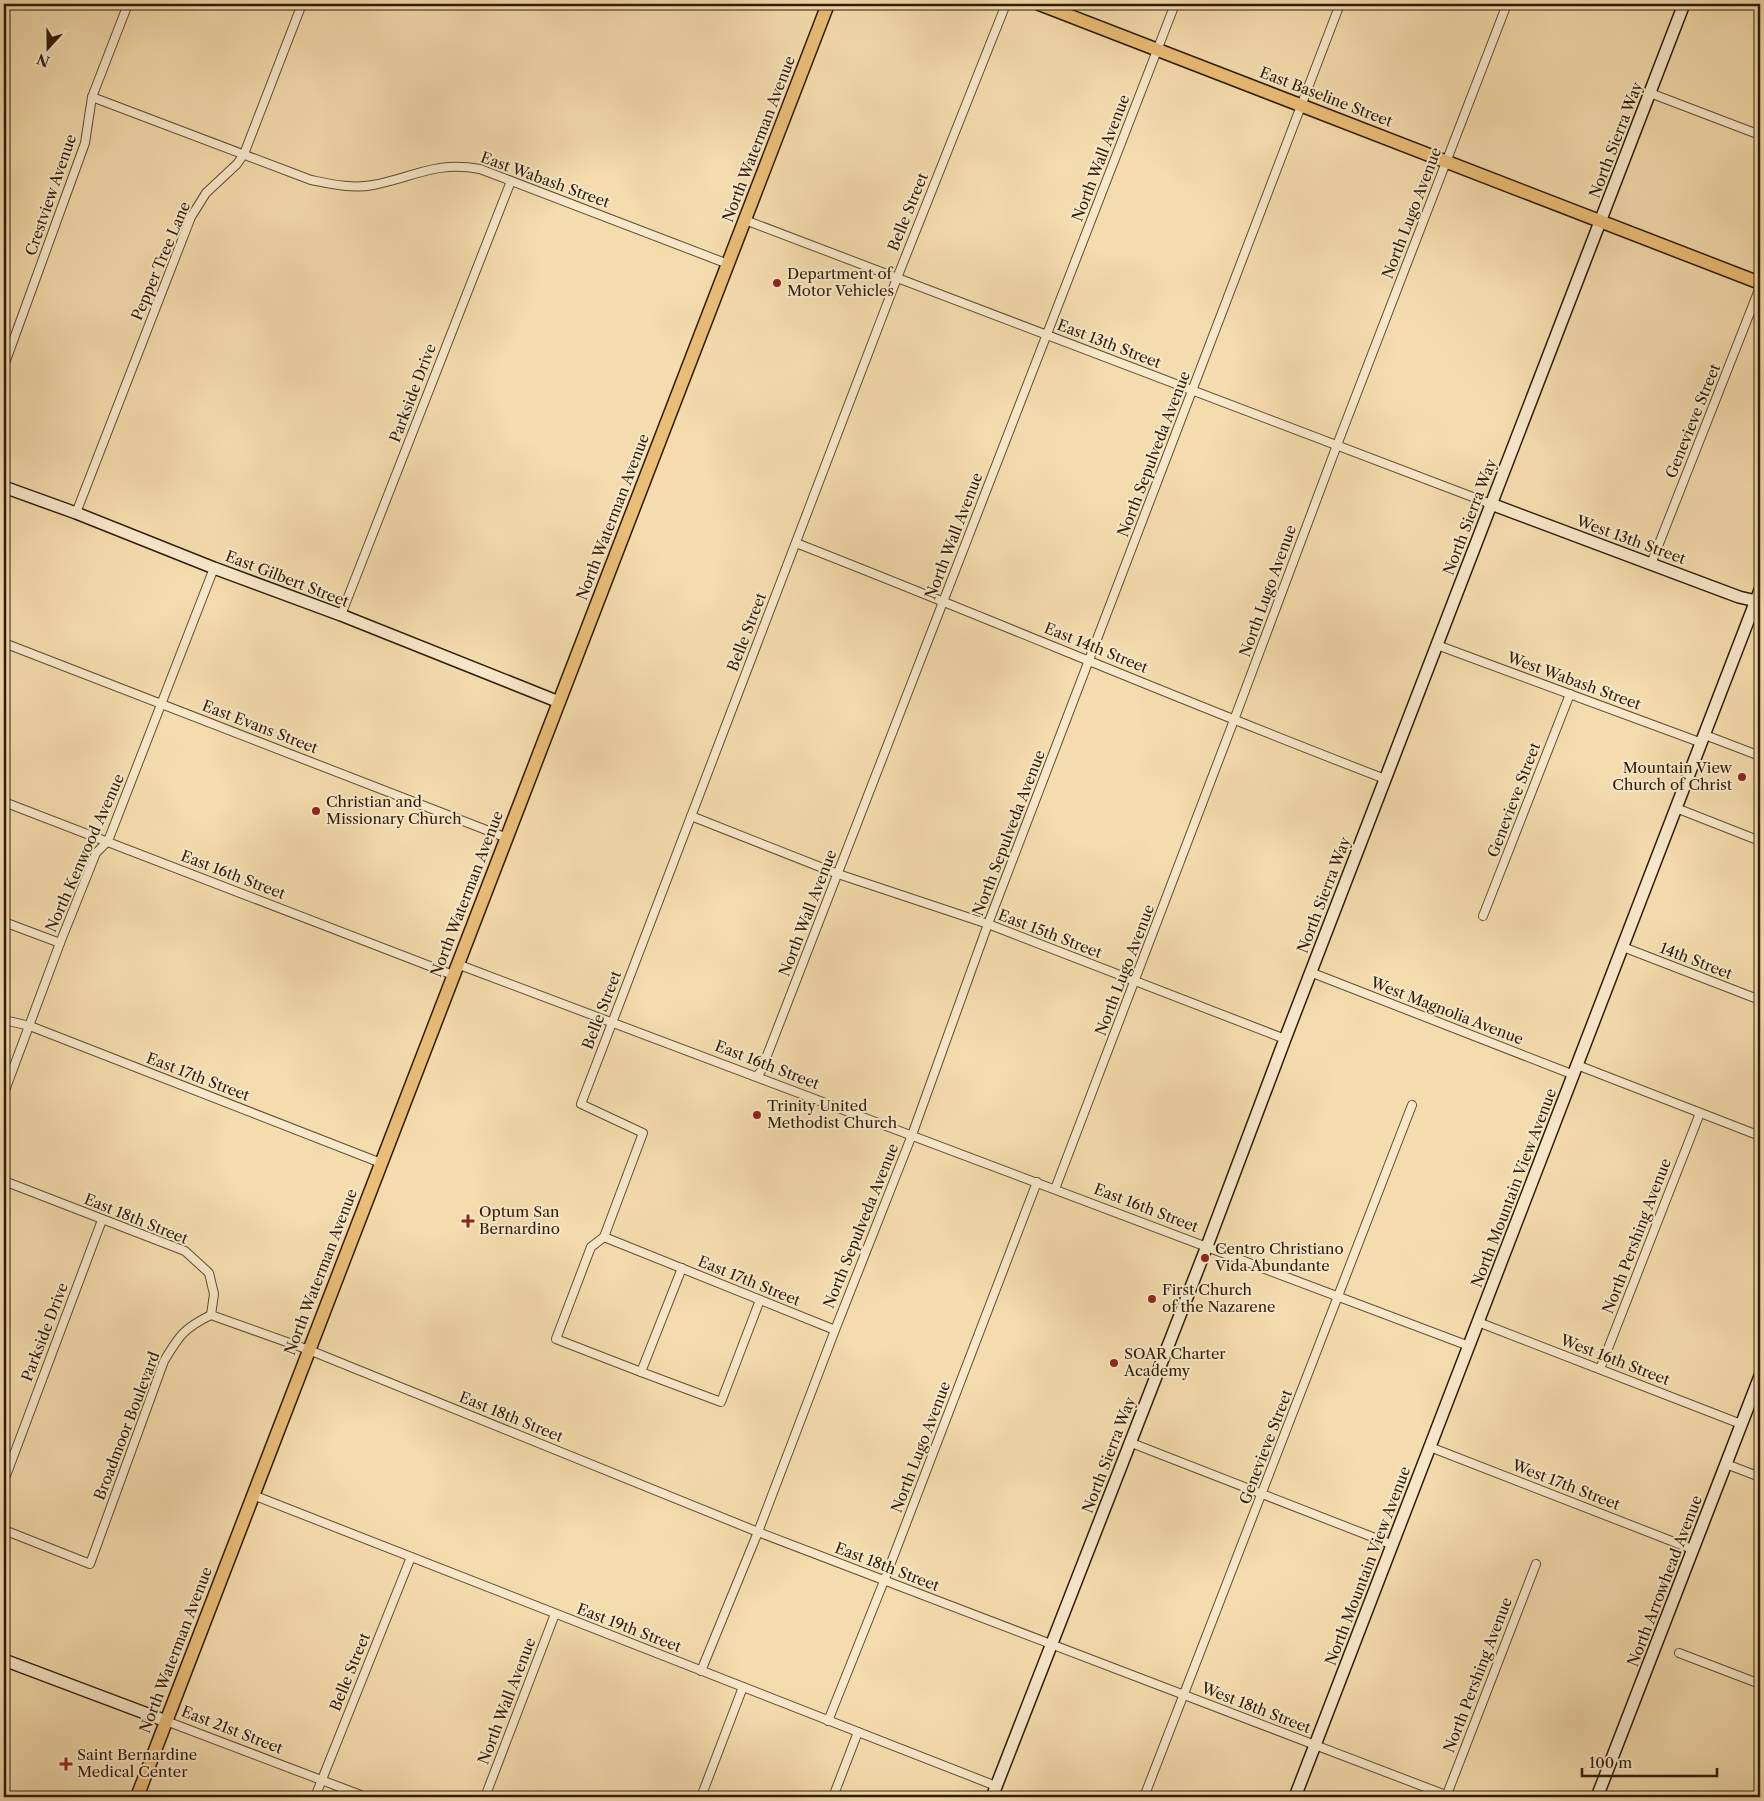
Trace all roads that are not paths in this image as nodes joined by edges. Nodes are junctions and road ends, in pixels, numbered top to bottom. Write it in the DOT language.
graph roads {
  1 [pos="128,4"];
  2 [pos="302,4"];
  3 [pos="828,4"];
  4 [pos="1006,4"];
  5 [pos="1039,4"];
  6 [pos="1175,4"];
  7 [pos="1340,4"];
  8 [pos="1507,4"];
  9 [pos="1684,4"];
  10 [pos="1158,49"];
  11 [pos="1650,93"];
  12 [pos="92,97"];
  13 [pos="1303,106"];
  14 [pos="1760,135"];
  15 [pos="244,154"];
  16 [pos="1447,162"];
  17 [pos="511,180"];
  18 [pos="745,220"];
  19 [pos="1601,222"];
  20 [pos="728,264"];
  21 [pos="897,278"];
  22 [pos="1760,283"];
  23 [pos="1760,287"];
  24 [pos="1047,335"];
  25 [pos="4,366"];
  26 [pos="1193,390"];
  27 [pos="1337,445"];
  28 [pos="4,487"];
  29 [pos="1491,504"];
  30 [pos="76,513"];
  31 [pos="796,543"];
  32 [pos="1651,564"];
  33 [pos="214,568"];
  34 [pos="1759,598"];
  35 [pos="944,601"];
  36 [pos="340,615"];
  37 [pos="4,643"];
  38 [pos="1437,645"];
  39 [pos="1090,660"];
  40 [pos="1570,694"];
  41 [pos="559,702"];
  42 [pos="162,703"];
  43 [pos="1234,720"];
  44 [pos="1703,739"];
  45 [pos="1760,756"];
  46 [pos="1385,779"];
  47 [pos="4,802"];
  48 [pos="1676,808"];
  49 [pos="691,816"];
  50 [pos="507,838"];
  51 [pos="108,841"];
  52 [pos="1760,841"];
  53 [pos="838,874"];
  54 [pos="1483,916"];
  55 [pos="4,922"];
  56 [pos="988,924"];
  57 [pos="60,943"];
  58 [pos="1623,947"];
  59 [pos="455,969"];
  60 [pos="1310,972"];
  61 [pos="1135,982"];
  62 [pos="1760,1000"];
  63 [pos="4,1020"];
  64 [pos="613,1022"];
  65 [pos="30,1026"];
  66 [pos="1284,1039"];
  67 [pos="1576,1070"];
  68 [pos="757,1076"];
  69 [pos="4,1093"];
  70 [pos="1412,1105"];
  71 [pos="1700,1113"];
  72 [pos="912,1135"];
  73 [pos="1760,1136"];
  74 [pos="380,1163"];
  75 [pos="4,1180"];
  76 [pos="1037,1182"];
  77 [pos="1055,1189"];
  78 [pos="102,1220"];
  79 [pos="604,1237"];
  80 [pos="1207,1246"];
  81 [pos="682,1268"];
  82 [pos="1338,1296"];
  83 [pos="760,1300"];
  84 [pos="210,1315"];
  85 [pos="1478,1322"];
  86 [pos="834,1330"];
  87 [pos="1469,1346"];
  88 [pos="308,1350"];
  89 [pos="1600,1369"];
  90 [pos="641,1372"];
  91 [pos="1760,1376"];
  92 [pos="1741,1424"];
  93 [pos="1129,1442"];
  94 [pos="1430,1447"];
  95 [pos="1726,1464"];
  96 [pos="1760,1478"];
  97 [pos="4,1481"];
  98 [pos="1262,1494"];
  99 [pos="253,1495"];
  100 [pos="4,1530"];
  101 [pos="758,1532"];
  102 [pos="1393,1545"];
  103 [pos="1692,1549"];
  104 [pos="411,1557"];
  105 [pos="1536,1564"];
  106 [pos="884,1580"];
  107 [pos="556,1614"];
  108 [pos="1052,1645"];
  109 [pos="1679,1653"];
  110 [pos="4,1660"];
  111 [pos="701,1671"];
  112 [pos="1760,1684"];
  113 [pos="743,1687"];
  114 [pos="1183,1695"];
  115 [pos="828,1720"];
  116 [pos="166,1721"];
  117 [pos="858,1732"];
  118 [pos="1315,1746"];
  119 [pos="321,1780"];
  120 [pos="994,1792"];
  121 [pos="137,1797"];
  122 [pos="315,1797"];
  123 [pos="366,1797"];
  124 [pos="485,1797"];
  125 [pos="701,1797"];
  126 [pos="833,1797"];
  127 [pos="1144,1797"];
  128 [pos="1295,1797"];
  129 [pos="1448,1797"];
  130 [pos="1598,1797"];
  1 -- 12 [label="street, Crestview Avenue"];
  2 -- 15 [label="street, Pepper Tree Lane"];
  3 -- 18 [label="main road, North Waterman Avenue"];
  4 -- 21 [label="street, Belle Street"];
  5 -- 10 [label="main road, East Baseline Street"];
  6 -- 10 [label="street, North Wall Avenue"];
  7 -- 13 [label="street, North Sepulveda Avenue"];
  8 -- 16 [label="street, North Lugo Avenue"];
  9 -- 11 [label="street, North Sierra Way"];
  10 -- 13 [label="main road, East Baseline Street"];
  10 -- 24 [label="street, North Wall Avenue"];
  11 -- 14 [label="street"];
  11 -- 19 [label="street, North Sierra Way"];
  12 -- 15 [label="street, East Wabash Street"];
  12 -- 25 [label="street, Crestview Avenue"];
  13 -- 16 [label="main road, East Baseline Street"];
  13 -- 26 [label="street, North Sepulveda Avenue"];
  15 -- 17 [label="street, East Wabash Street"];
  15 -- 30 [label="street, Pepper Tree Lane"];
  16 -- 19 [label="main road, East Baseline Street"];
  16 -- 27 [label="street, North Lugo Avenue"];
  17 -- 20 [label="street, East Wabash Street"];
  17 -- 36 [label="street, Parkside Drive"];
  18 -- 20 [label="main road, North Waterman Avenue"];
  18 -- 21 [label="street, East 13th Street"];
  19 -- 22 [label="main road, East Baseline Street"];
  19 -- 29 [label="street, North Sierra Way"];
  20 -- 41 [label="main road, North Waterman Avenue"];
  21 -- 24 [label="street, East 13th Street"];
  21 -- 31 [label="street, Belle Street"];
  23 -- 32 [label="street, Genevieve Street"];
  24 -- 26 [label="street, East 13th Street"];
  24 -- 35 [label="street, North Wall Avenue"];
  26 -- 27 [label="street, East 13th Street"];
  26 -- 39 [label="street, North Sepulveda Avenue"];
  27 -- 29 [label="street, East 13th Street"];
  27 -- 43 [label="street, North Lugo Avenue"];
  28 -- 30 [label="street, East Gilbert Street"];
  29 -- 32 [label="street, West 13th Street"];
  29 -- 38 [label="street, North Sierra Way"];
  30 -- 33 [label="street, East Gilbert Street"];
  31 -- 35 [label="street, East 14th Street"];
  31 -- 49 [label="street, Belle Street"];
  32 -- 34 [label="street, West 13th Street"];
  33 -- 36 [label="street, East Gilbert Street"];
  33 -- 42 [label="street, North Kenwood Avenue"];
  34 -- 44 [label="street, North Mountain View Avenue"];
  35 -- 39 [label="street, East 14th Street"];
  35 -- 53 [label="street, North Wall Avenue"];
  36 -- 41 [label="street, East Gilbert Street"];
  37 -- 42 [label="street, East Evans Street"];
  38 -- 40 [label="street, West Wabash Street"];
  38 -- 46 [label="street, North Sierra Way"];
  39 -- 43 [label="street, East 14th Street"];
  39 -- 56 [label="street, North Sepulveda Avenue"];
  40 -- 44 [label="street, West Wabash Street"];
  40 -- 54 [label="street, Genevieve Street"];
  41 -- 50 [label="main road, North Waterman Avenue"];
  42 -- 50 [label="street, East Evans Street"];
  42 -- 51 [label="street, North Kenwood Avenue"];
  43 -- 46 [label="street, East 14th Street"];
  43 -- 61 [label="street, North Lugo Avenue"];
  44 -- 45 [label="street, West Wabash Street"];
  44 -- 48 [label="street, North Mountain View Avenue"];
  46 -- 60 [label="street, North Sierra Way"];
  47 -- 51 [label="street, East 16th Street"];
  48 -- 52 [label="street"];
  48 -- 58 [label="street, North Mountain View Avenue"];
  49 -- 53 [label="street, East 15th Street"];
  49 -- 64 [label="street, Belle Street"];
  50 -- 59 [label="main road, North Waterman Avenue"];
  51 -- 57 [label="street, North Kenwood Avenue"];
  51 -- 59 [label="street, East 16th Street"];
  53 -- 56 [label="street, East 15th Street"];
  53 -- 68 [label="street, North Wall Avenue"];
  55 -- 57 [label="street"];
  56 -- 61 [label="street, East 15th Street"];
  56 -- 72 [label="street, North Sepulveda Avenue"];
  57 -- 65 [label="street, North Kenwood Avenue"];
  58 -- 62 [label="street, 14th Street"];
  58 -- 67 [label="street, North Mountain View Avenue"];
  59 -- 64 [label="street, East 16th Street"];
  59 -- 74 [label="main road, North Waterman Avenue"];
  60 -- 66 [label="street, North Sierra Way"];
  60 -- 67 [label="street, West Magnolia Avenue"];
  61 -- 66 [label="street, East 15th Street"];
  61 -- 77 [label="street, North Lugo Avenue"];
  63 -- 65 [label="street, East 17th Street"];
  64 -- 68 [label="street, East 16th Street"];
  64 -- 79 [label="street, Belle Street"];
  65 -- 69 [label="street, North Kenwood Avenue"];
  65 -- 74 [label="street, East 17th Street"];
  66 -- 80 [label="street, North Sierra Way"];
  67 -- 71 [label="street, West Magnolia Avenue"];
  67 -- 85 [label="street, North Mountain View Avenue"];
  68 -- 72 [label="street, East 16th Street"];
  70 -- 82 [label="street, Genevieve Street"];
  71 -- 73 [label="street, West Magnolia Avenue"];
  71 -- 89 [label="street, North Pershing Avenue"];
  72 -- 76 [label="street, East 16th Street"];
  72 -- 86 [label="street, North Sepulveda Avenue"];
  74 -- 88 [label="main road, North Waterman Avenue"];
  75 -- 78 [label="street, East 18th Street"];
  76 -- 77 [label="street, East 16th Street"];
  76 -- 106 [label="street, North Lugo Avenue"];
  77 -- 80 [label="street, East 16th Street"];
  78 -- 84 [label="street, East 18th Street"];
  78 -- 97 [label="street, Parkside Drive"];
  79 -- 81 [label="street, East 17th Street"];
  79 -- 90 [label="street"];
  80 -- 82 [label="street"];
  80 -- 93 [label="street, North Sierra Way"];
  81 -- 83 [label="street, East 17th Street"];
  81 -- 90 [label="street, East 17th Street"];
  82 -- 87 [label="street"];
  82 -- 98 [label="street, Genevieve Street"];
  83 -- 86 [label="street, East 17th Street"];
  83 -- 90 [label="street"];
  84 -- 88 [label="street, East 18th Street"];
  84 -- 100 [label="street, Broadmoor Boulevard"];
  85 -- 87 [label="street, North Mountain View Avenue"];
  85 -- 89 [label="street, West 16th Street"];
  86 -- 101 [label="street, North Sepulveda Avenue"];
  87 -- 94 [label="street, North Mountain View Avenue"];
  88 -- 99 [label="main road, North Waterman Avenue"];
  88 -- 101 [label="street, East 18th Street"];
  89 -- 92 [label="street, West 16th Street"];
  91 -- 92 [label="street, North Arrowhead Avenue"];
  92 -- 95 [label="street, North Arrowhead Avenue"];
  93 -- 98 [label="street"];
  93 -- 108 [label="street, North Sierra Way"];
  94 -- 102 [label="street, North Mountain View Avenue"];
  94 -- 103 [label="street, West 17th Street"];
  95 -- 96 [label="street"];
  95 -- 103 [label="street, North Arrowhead Avenue"];
  98 -- 102 [label="street"];
  98 -- 114 [label="street, Genevieve Street"];
  99 -- 104 [label="street, East 19th Street"];
  99 -- 116 [label="main road, North Waterman Avenue"];
  101 -- 106 [label="street, East 18th Street"];
  101 -- 111 [label="street, North Sepulveda Avenue"];
  102 -- 118 [label="street, North Mountain View Avenue"];
  103 -- 130 [label="street, North Arrowhead Avenue"];
  104 -- 107 [label="street, East 19th Street"];
  104 -- 119 [label="street, Belle Street"];
  105 -- 129 [label="street, North Pershing Avenue"];
  106 -- 108 [label="street, East 18th Street"];
  106 -- 115 [label="street, North Lugo Avenue"];
  107 -- 111 [label="street, East 19th Street"];
  107 -- 124 [label="street, North Wall Avenue"];
  108 -- 114 [label="street, West 18th Street"];
  108 -- 120 [label="street, North Sierra Way"];
  109 -- 112 [label="street"];
  110 -- 116 [label="street, East 21st Street"];
  111 -- 113 [label="street, East 19th Street"];
  113 -- 115 [label="street, East 19th Street"];
  113 -- 125 [label="street"];
  114 -- 118 [label="street, West 18th Street"];
  114 -- 127 [label="street, Genevieve Street"];
  115 -- 117 [label="street, East 19th Street"];
  116 -- 119 [label="street, East 21st Street"];
  116 -- 121 [label="main road, North Waterman Avenue"];
  117 -- 120 [label="street, East 19th Street"];
  117 -- 126 [label="street"];
  118 -- 128 [label="street, North Mountain View Avenue"];
  118 -- 129 [label="street, West 18th Street"];
  119 -- 122 [label="street, Belle Street"];
  119 -- 123 [label="street, East 21st Street"];
}
